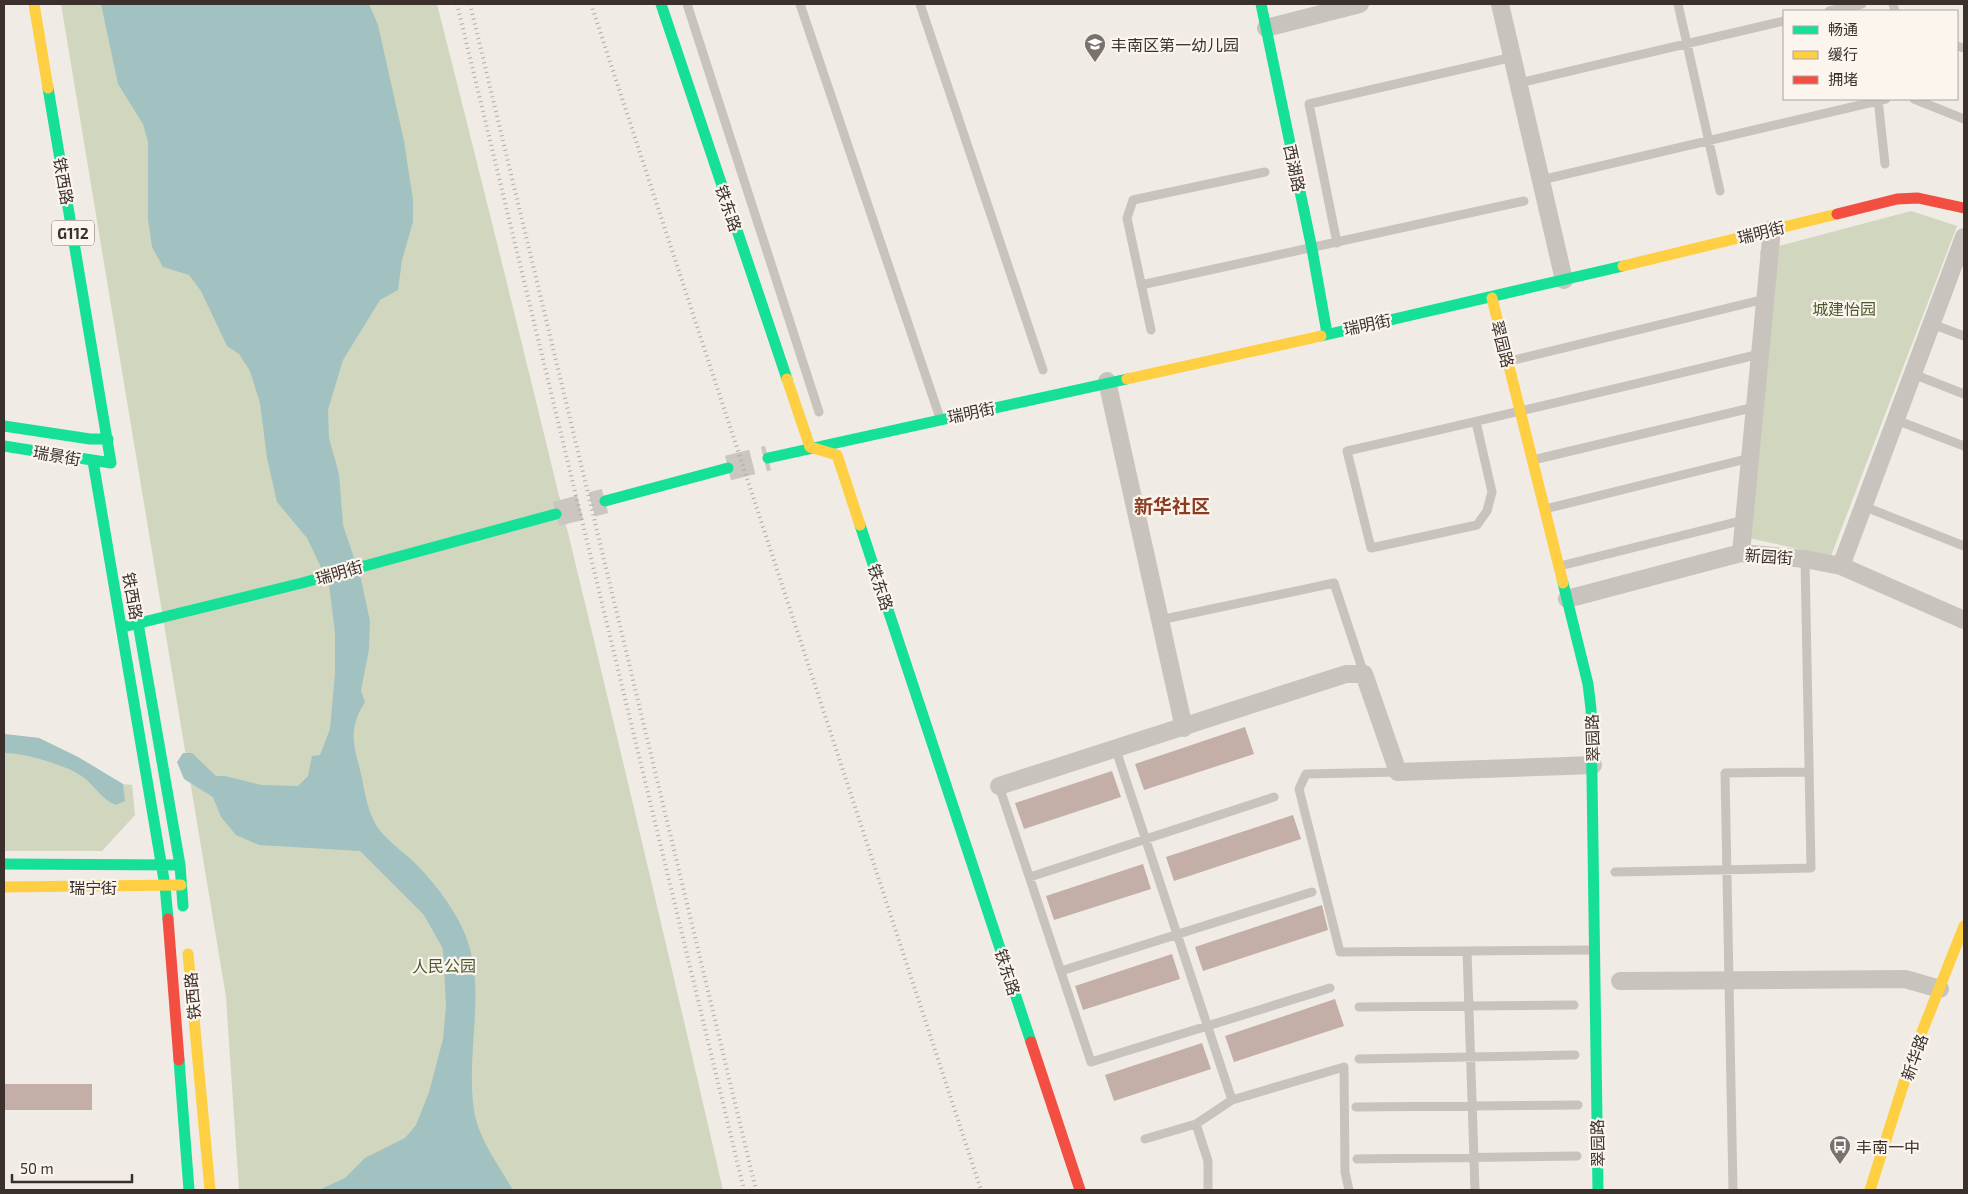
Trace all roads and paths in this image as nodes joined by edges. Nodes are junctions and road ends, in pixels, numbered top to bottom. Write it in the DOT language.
graph roads {
  1 [pos="34,4"];
  2 [pos="661,4"];
  3 [pos="687,4"];
  4 [pos="800,4"];
  5 [pos="920,4"];
  6 [pos="1260,4"];
  7 [pos="1360,4"];
  8 [pos="1500,4"];
  9 [pos="1678,4"];
  10 [pos="1862,4"];
  11 [pos="1834,10"];
  12 [pos="1783,21"];
  13 [pos="1266,28"];
  14 [pos="1687,43"];
  15 [pos="1513,57"];
  16 [pos="1519,83"];
  17 [pos="1881,100"];
  18 [pos="1916,100"];
  19 [pos="1964,119"];
  20 [pos="1709,140"];
  21 [pos="1886,164"];
  22 [pos="1265,172"];
  23 [pos="1541,180"];
  24 [pos="1720,191"];
  25 [pos="1524,201"];
  26 [pos="1964,208"];
  27 [pos="1772,229"];
  28 [pos="1964,237"];
  29 [pos="1337,243"];
  30 [pos="1312,249"];
  31 [pos="1564,280"];
  32 [pos="1141,285"];
  33 [pos="1492,298"];
  34 [pos="1765,299"];
  35 [pos="1932,324"];
  36 [pos="1151,330"];
  37 [pos="1327,333"];
  38 [pos="1964,336"];
  39 [pos="1760,354"];
  40 [pos="1508,362"];
  41 [pos="1042,370"];
  42 [pos="1913,374"];
  43 [pos="1107,382"];
  44 [pos="1964,394"];
  45 [pos="1755,407"];
  46 [pos="818,412"];
  47 [pos="1520,412"];
  48 [pos="940,418"];
  49 [pos="1896,420"];
  50 [pos="1476,422"];
  51 [pos="4,426"];
  52 [pos="89,434"];
  53 [pos="108,439"];
  54 [pos="4,446"];
  55 [pos="1964,446"];
  56 [pos="810,447"];
  57 [pos="768,458"];
  58 [pos="1750,458"];
  59 [pos="1533,460"];
  60 [pos="93,461"];
  61 [pos="112,467"];
  62 [pos="728,468"];
  63 [pos="605,500"];
  64 [pos="1864,506"];
  65 [pos="1545,509"];
  66 [pos="556,514"];
  67 [pos="1744,520"];
  68 [pos="1964,546"];
  69 [pos="1741,553"];
  70 [pos="1806,559"];
  71 [pos="1560,566"];
  72 [pos="1841,566"];
  73 [pos="129,573"];
  74 [pos="1568,599"];
  75 [pos="1160,620"];
  76 [pos="1964,620"];
  77 [pos="138,622"];
  78 [pos="121,628"];
  79 [pos="1364,674"];
  80 [pos="1184,728"];
  81 [pos="1116,750"];
  82 [pos="1593,765"];
  83 [pos="1398,772"];
  84 [pos="1809,772"];
  85 [pos="999,786"];
  86 [pos="1274,797"];
  87 [pos="1146,839"];
  88 [pos="4,864"];
  89 [pos="161,864"];
  90 [pos="180,865"];
  91 [pos="1727,870"];
  92 [pos="1615,872"];
  93 [pos="1030,877"];
  94 [pos="182,885"];
  95 [pos="165,886"];
  96 [pos="4,887"];
  97 [pos="1312,892"];
  98 [pos="184,914"];
  99 [pos="1964,926"];
  100 [pos="1178,934"];
  101 [pos="187,944"];
  102 [pos="1595,950"];
  103 [pos="1467,951"];
  104 [pos="1061,971"];
  105 [pos="1729,980"];
  106 [pos="1620,981"];
  107 [pos="1330,988"];
  108 [pos="1940,990"];
  109 [pos="1574,1005"];
  110 [pos="1469,1006"];
  111 [pos="1359,1007"];
  112 [pos="1208,1026"];
  113 [pos="1575,1055"];
  114 [pos="1471,1057"];
  115 [pos="1359,1059"];
  116 [pos="1232,1100"];
  117 [pos="1578,1105"];
  118 [pos="1472,1106"];
  119 [pos="1356,1107"];
  120 [pos="1196,1124"];
  121 [pos="1145,1139"];
  122 [pos="1576,1156"];
  123 [pos="1474,1158"];
  124 [pos="1357,1159"];
  125 [pos="189,1190"];
  126 [pos="210,1190"];
  127 [pos="1080,1190"];
  128 [pos="1208,1190"];
  129 [pos="1349,1190"];
  130 [pos="1475,1190"];
  131 [pos="1598,1190"];
  132 [pos="1733,1190"];
  133 [pos="1870,1190"];
  1 -- 53 [label="main road, 铁西路 / G112"];
  2 -- 56 [label="main road, 铁东路"];
  3 -- 46 [label="lane"];
  4 -- 48 [label="lane"];
  5 -- 41 [label="lane"];
  6 -- 13 [label="main road, 西湖路"];
  7 -- 13 [label="street"];
  8 -- 15 [label="street"];
  9 -- 14 [label="lane"];
  10 -- 11 [label="lane"];
  12 -- 14 [label="lane"];
  13 -- 30 [label="main road, 西湖路"];
  14 -- 16 [label="lane"];
  14 -- 20 [label="lane"];
  15 -- 16 [label="street"];
  15 -- 29 [label="lane"];
  16 -- 23 [label="street"];
  17 -- 20 [label="lane"];
  17 -- 21 [label="lane"];
  18 -- 19 [label="lane"];
  20 -- 23 [label="lane"];
  20 -- 24 [label="lane"];
  22 -- 32 [label="lane"];
  23 -- 31 [label="street"];
  25 -- 29 [label="lane"];
  26 -- 27 [label="main road, 瑞明街"];
  27 -- 31 [label="main road, 瑞明街"];
  27 -- 34 [label="street"];
  28 -- 35 [label="street"];
  29 -- 30 [label="lane"];
  30 -- 32 [label="lane"];
  30 -- 37 [label="main road, 西湖路"];
  31 -- 33 [label="main road, 瑞明街"];
  32 -- 36 [label="lane"];
  33 -- 37 [label="main road, 瑞明街"];
  33 -- 40 [label="main road, 翠园路"];
  34 -- 39 [label="street"];
  34 -- 40 [label="lane"];
  35 -- 38 [label="lane"];
  35 -- 42 [label="street"];
  37 -- 43 [label="main road, 瑞明街"];
  39 -- 45 [label="street"];
  39 -- 47 [label="lane"];
  40 -- 47 [label="main road, 翠园路"];
  42 -- 44 [label="lane"];
  42 -- 49 [label="street"];
  43 -- 48 [label="main road, 瑞明街"];
  43 -- 75 [label="street"];
  45 -- 58 [label="street"];
  45 -- 59 [label="lane"];
  47 -- 50 [label="lane"];
  47 -- 59 [label="main road, 翠园路"];
  48 -- 56 [label="main road, 瑞明街"];
  49 -- 55 [label="lane"];
  49 -- 64 [label="street"];
  50 -- 50 [label="lane"];
  51 -- 52 [label="main road, 瑞景街"];
  52 -- 53 [label="main road, 瑞景街"];
  52 -- 60 [label="main road, 铁西路"];
  53 -- 61 [label="main road, 铁西路 / G112"];
  54 -- 60 [label="main road, 瑞景街 / G112"];
  56 -- 57 [label="main road, 瑞明街"];
  56 -- 127 [label="main road, 铁东路"];
  58 -- 65 [label="lane"];
  58 -- 67 [label="street"];
  59 -- 65 [label="main road, 翠园路"];
  60 -- 61 [label="main road, 瑞景街 / G112"];
  60 -- 78 [label="main road, 铁西路"];
  62 -- 63 [label="main road"];
  64 -- 68 [label="lane"];
  64 -- 72 [label="street"];
  65 -- 71 [label="main road, 翠园路"];
  66 -- 77 [label="main road, 瑞明街"];
  67 -- 69 [label="street"];
  67 -- 71 [label="lane"];
  69 -- 70 [label="street, 新园街"];
  69 -- 74 [label="street, 新园街"];
  70 -- 72 [label="street, 新园街"];
  70 -- 84 [label="lane"];
  71 -- 74 [label="main road, 翠园路"];
  72 -- 76 [label="street, 新园街"];
  73 -- 77 [label="main road, 铁西路"];
  74 -- 82 [label="main road, 翠园路"];
  75 -- 79 [label="lane"];
  75 -- 80 [label="street"];
  77 -- 78 [label="main road, 瑞明街"];
  77 -- 90 [label="main road, 铁西路"];
  78 -- 89 [label="main road, 铁西路"];
  79 -- 80 [label="street"];
  79 -- 83 [label="street"];
  80 -- 81 [label="street"];
  81 -- 85 [label="street"];
  81 -- 87 [label="lane"];
  82 -- 83 [label="street"];
  82 -- 102 [label="main road, 翠园路"];
  83 -- 103 [label="lane"];
  84 -- 91 [label="lane"];
  84 -- 91 [label="lane"];
  85 -- 93 [label="lane"];
  86 -- 87 [label="lane"];
  87 -- 93 [label="lane"];
  87 -- 100 [label="lane"];
  88 -- 89 [label="main road, 瑞宁街"];
  89 -- 90 [label="main road, 瑞宁街"];
  89 -- 95 [label="main road, 铁西路"];
  90 -- 94 [label="main road, 铁西路"];
  91 -- 92 [label="lane"];
  91 -- 105 [label="lane"];
  93 -- 104 [label="lane"];
  94 -- 95 [label="main road, 瑞宁街"];
  94 -- 98 [label="main road, 铁西路"];
  95 -- 96 [label="main road, 瑞宁街"];
  95 -- 125 [label="main road, 铁西路"];
  97 -- 100 [label="lane"];
  99 -- 108 [label="main road, 新华路"];
  100 -- 104 [label="lane"];
  100 -- 112 [label="lane"];
  101 -- 126 [label="main road, 铁西路"];
  102 -- 103 [label="lane"];
  102 -- 131 [label="main road, 翠园路"];
  103 -- 110 [label="lane"];
  104 -- 112 [label="lane"];
  105 -- 106 [label="street"];
  105 -- 108 [label="street"];
  105 -- 132 [label="lane"];
  107 -- 112 [label="lane"];
  108 -- 133 [label="main road, 新华路"];
  109 -- 110 [label="lane"];
  110 -- 111 [label="lane"];
  110 -- 114 [label="lane"];
  112 -- 116 [label="lane"];
  113 -- 114 [label="lane"];
  114 -- 115 [label="lane"];
  114 -- 118 [label="lane"];
  116 -- 120 [label="lane"];
  116 -- 129 [label="lane"];
  117 -- 118 [label="lane"];
  118 -- 119 [label="lane"];
  118 -- 123 [label="lane"];
  120 -- 121 [label="lane"];
  120 -- 128 [label="lane"];
  122 -- 123 [label="lane"];
  123 -- 124 [label="lane"];
  123 -- 130 [label="lane"];
}
